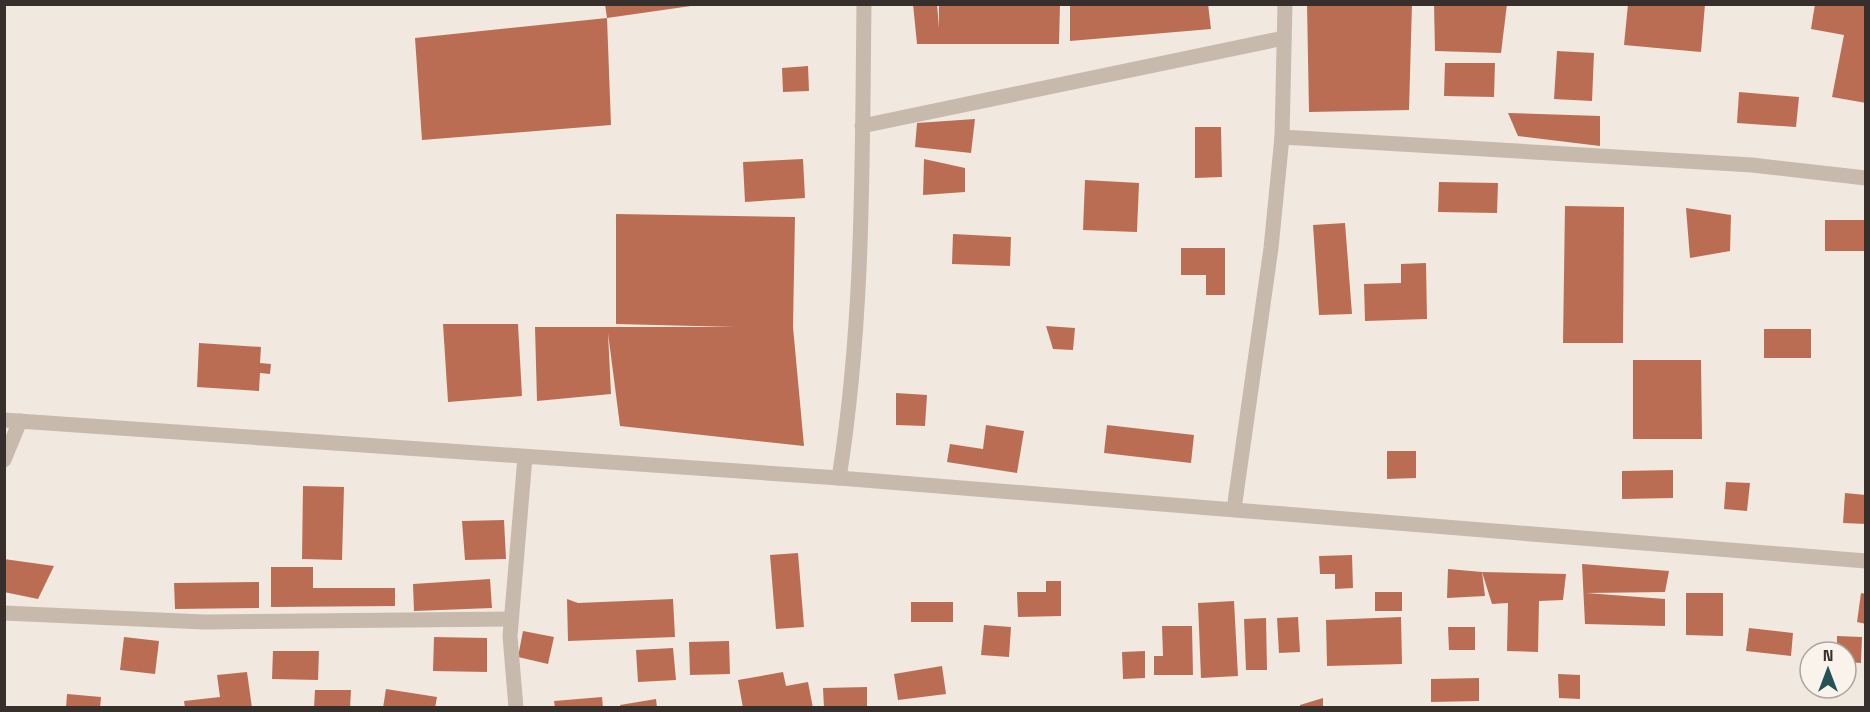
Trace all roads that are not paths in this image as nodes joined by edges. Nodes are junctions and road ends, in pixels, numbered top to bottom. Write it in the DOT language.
graph roads {
  1 [pos="864,4"];
  2 [pos="1285,4"];
  3 [pos="1284,38"];
  4 [pos="862,126"];
  5 [pos="1282,137"];
  6 [pos="1866,178"];
  7 [pos="4,420"];
  8 [pos="20,421"];
  9 [pos="525,457"];
  10 [pos="4,460"];
  11 [pos="839,478"];
  12 [pos="1234,509"];
  13 [pos="1866,561"];
  14 [pos="4,613"];
  15 [pos="511,619"];
  16 [pos="516,708"];
  1 -- 4 [label="street"];
  2 -- 3 [label="street"];
  3 -- 4 [label="street"];
  3 -- 5 [label="street"];
  4 -- 11 [label="street"];
  5 -- 6 [label="street"];
  5 -- 12 [label="street"];
  7 -- 8 [label="street"];
  8 -- 9 [label="street"];
  8 -- 10 [label="street"];
  9 -- 11 [label="street"];
  9 -- 15 [label="street"];
  11 -- 12 [label="street"];
  12 -- 13 [label="street"];
  14 -- 15 [label="street"];
  15 -- 16 [label="street"];
}
